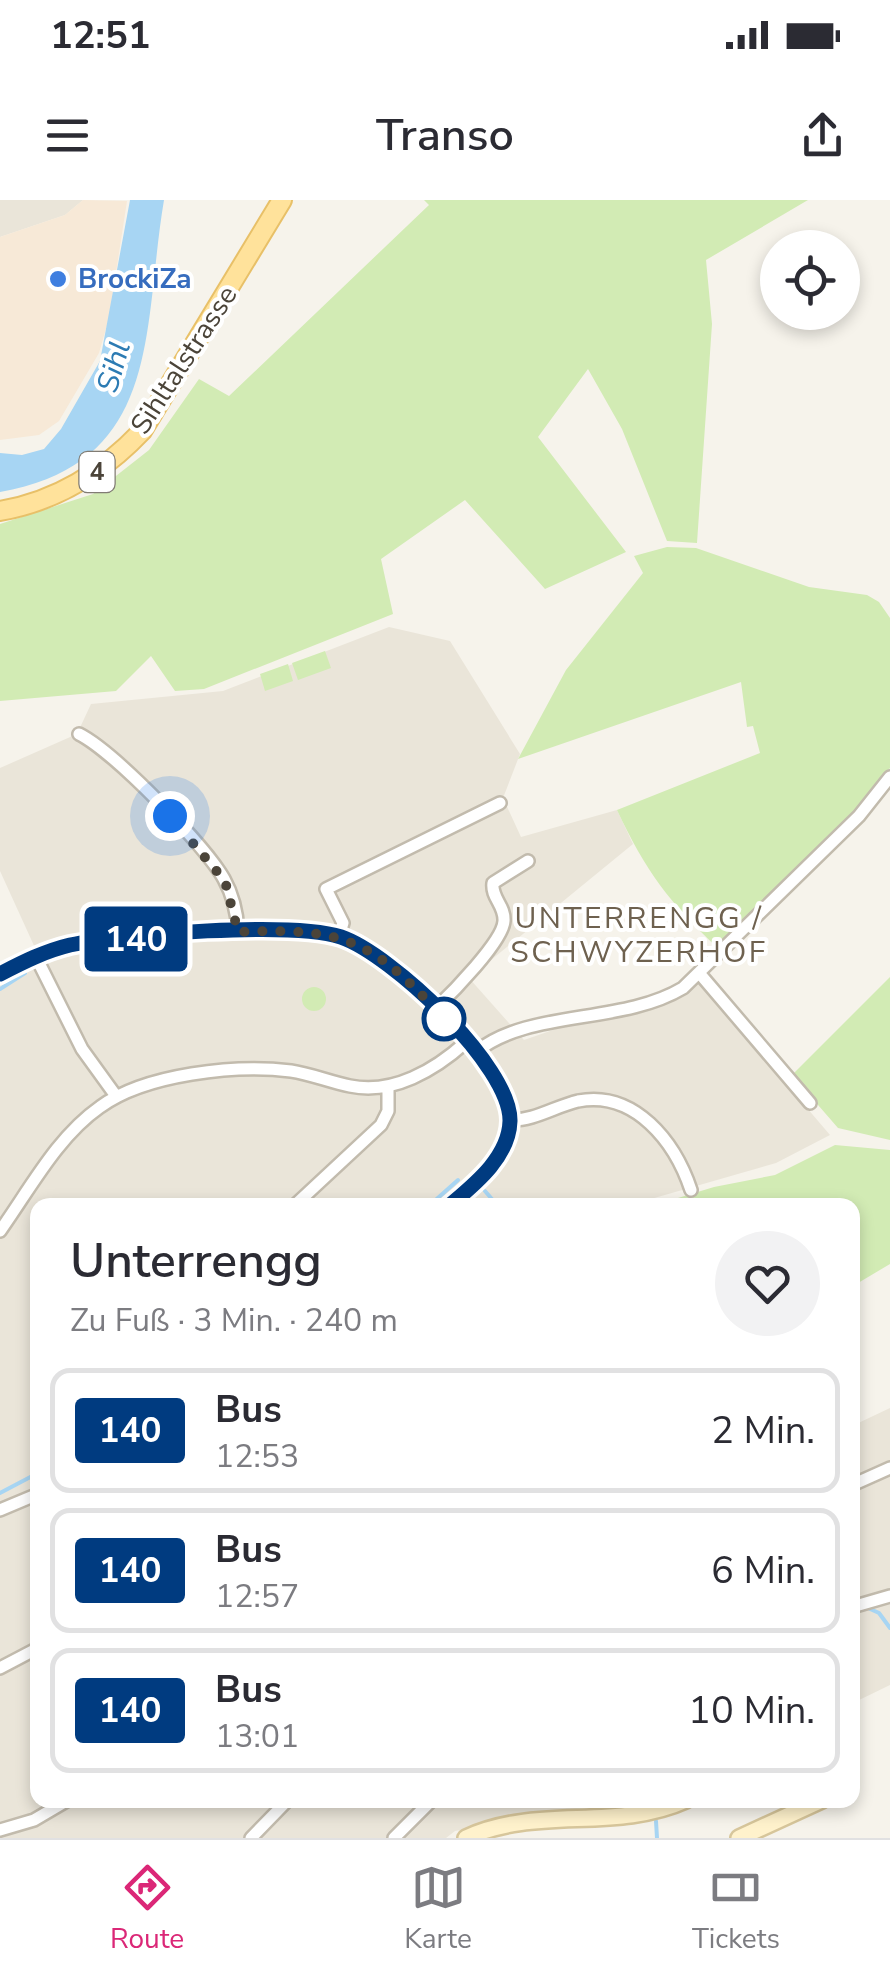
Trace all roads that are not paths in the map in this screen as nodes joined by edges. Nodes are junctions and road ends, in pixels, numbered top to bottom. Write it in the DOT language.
graph roads {
  1 [pos="282,200"];
  2 [pos="0,510"];
  3 [pos="79,734"];
  4 [pos="890,777"];
  5 [pos="500,802"];
  6 [pos="528,861"];
  7 [pos="238,932"];
  8 [pos="339,936"];
  9 [pos="36,955"];
  10 [pos="0,974"];
  11 [pos="700,974"];
  12 [pos="435,1010"];
  13 [pos="471,1047"];
  14 [pos="388,1086"];
  15 [pos="116,1096"];
  16 [pos="810,1103"];
  17 [pos="510,1120"];
  18 [pos="691,1190"];
  19 [pos="303,1198"];
  20 [pos="457,1198"];
  21 [pos="0,1231"];
  22 [pos="890,1468"];
  23 [pos="860,1482"];
  24 [pos="30,1497"];
  25 [pos="0,1510"];
  26 [pos="890,1596"];
  27 [pos="860,1605"];
  28 [pos="30,1652"];
  29 [pos="0,1668"];
  30 [pos="53,1808"];
  31 [pos="280,1808"];
  32 [pos="424,1808"];
  33 [pos="664,1808"];
  34 [pos="804,1808"];
  35 [pos="9,1832"];
  36 [pos="251,1838"];
  37 [pos="394,1838"];
  38 [pos="466,1838"];
  39 [pos="738,1838"];
  1 -- 2 [label="main road, Sihltalstrasse / 4"];
  3 -- 7 [label="street"];
  4 -- 11 [label="street"];
  5 -- 8 [label="street"];
  6 -- 12 [label="street"];
  7 -- 8 [label="street"];
  7 -- 9 [label="street"];
  8 -- 12 [label="street"];
  9 -- 10 [label="street"];
  9 -- 15 [label="street"];
  11 -- 13 [label="street"];
  11 -- 16 [label="street"];
  12 -- 13 [label="street"];
  13 -- 14 [label="street"];
  13 -- 17 [label="street"];
  14 -- 15 [label="street"];
  14 -- 19 [label="street"];
  15 -- 21 [label="street"];
  17 -- 18 [label="street"];
  17 -- 20 [label="street"];
  22 -- 23 [label="street"];
  24 -- 25 [label="street"];
  26 -- 27 [label="street"];
  28 -- 29 [label="street"];
  30 -- 35 [label="street"];
  31 -- 36 [label="street"];
  32 -- 37 [label="street"];
  33 -- 38 [label="main road"];
  34 -- 39 [label="main road"];
}
